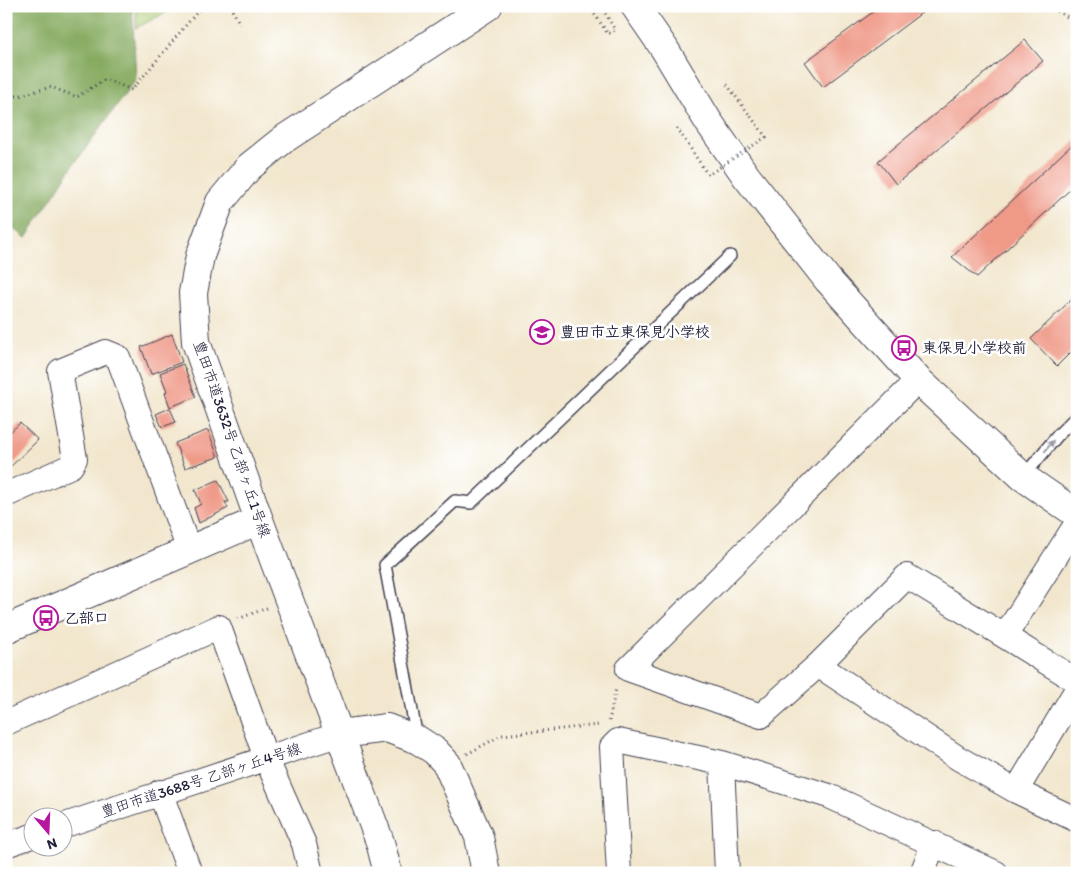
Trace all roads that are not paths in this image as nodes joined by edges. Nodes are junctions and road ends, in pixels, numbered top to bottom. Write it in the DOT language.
graph roads {
  1 [pos="488,6"];
  2 [pos="635,6"];
  3 [pos="730,256"];
  4 [pos="918,380"];
  5 [pos="1077,416"];
  6 [pos="1024,477"];
  7 [pos="6,495"];
  8 [pos="1077,514"];
  9 [pos="259,520"];
  10 [pos="1077,524"];
  11 [pos="189,550"];
  12 [pos="6,629"];
  13 [pos="1006,636"];
  14 [pos="818,665"];
  15 [pos="1077,681"];
  16 [pos="1077,690"];
  17 [pos="6,722"];
  18 [pos="340,734"];
  19 [pos="418,740"];
  20 [pos="266,758"];
  21 [pos="722,763"];
  22 [pos="1016,791"];
  23 [pos="160,792"];
  24 [pos="1077,820"];
  25 [pos="72,823"];
  26 [pos="22,839"];
  27 [pos="934,843"];
  28 [pos="6,845"];
  29 [pos="190,873"];
  30 [pos="311,873"];
  31 [pos="388,873"];
  32 [pos="486,873"];
  33 [pos="618,873"];
  34 [pos="727,873"];
  35 [pos="922,873"];
  36 [pos="996,873"];
  1 -- 9 [label="street, 豊田市道3632号 乙部ヶ丘1号線"];
  2 -- 4 [label="street"];
  3 -- 19 [label="lane"];
  4 -- 6 [label="street"];
  4 -- 14 [label="street"];
  6 -- 5 [label="lane, one-way"];
  6 -- 8 [label="street"];
  7 -- 11 [label="street"];
  9 -- 11 [label="street"];
  9 -- 18 [label="street, 豊田市道3632号 乙部ヶ丘1号線"];
  10 -- 13 [label="street"];
  11 -- 12 [label="street"];
  13 -- 14 [label="street"];
  13 -- 15 [label="street"];
  14 -- 22 [label="street"];
  16 -- 22 [label="street"];
  17 -- 20 [label="street"];
  18 -- 19 [label="street"];
  18 -- 20 [label="street, 豊田市道3688号 乙部ヶ丘4号線"];
  18 -- 31 [label="street, 豊田市道3632号 乙部ヶ丘1号線"];
  19 -- 32 [label="street"];
  20 -- 23 [label="street, 豊田市道3688号 乙部ヶ丘4号線"];
  20 -- 30 [label="street"];
  21 -- 27 [label="street"];
  21 -- 33 [label="street"];
  21 -- 34 [label="street"];
  22 -- 24 [label="street"];
  23 -- 25 [label="street, 豊田市道3688号 乙部ヶ丘4号線"];
  23 -- 29 [label="street"];
  26 -- 28 [label="street"];
  27 -- 35 [label="street"];
  27 -- 36 [label="street"];
}
